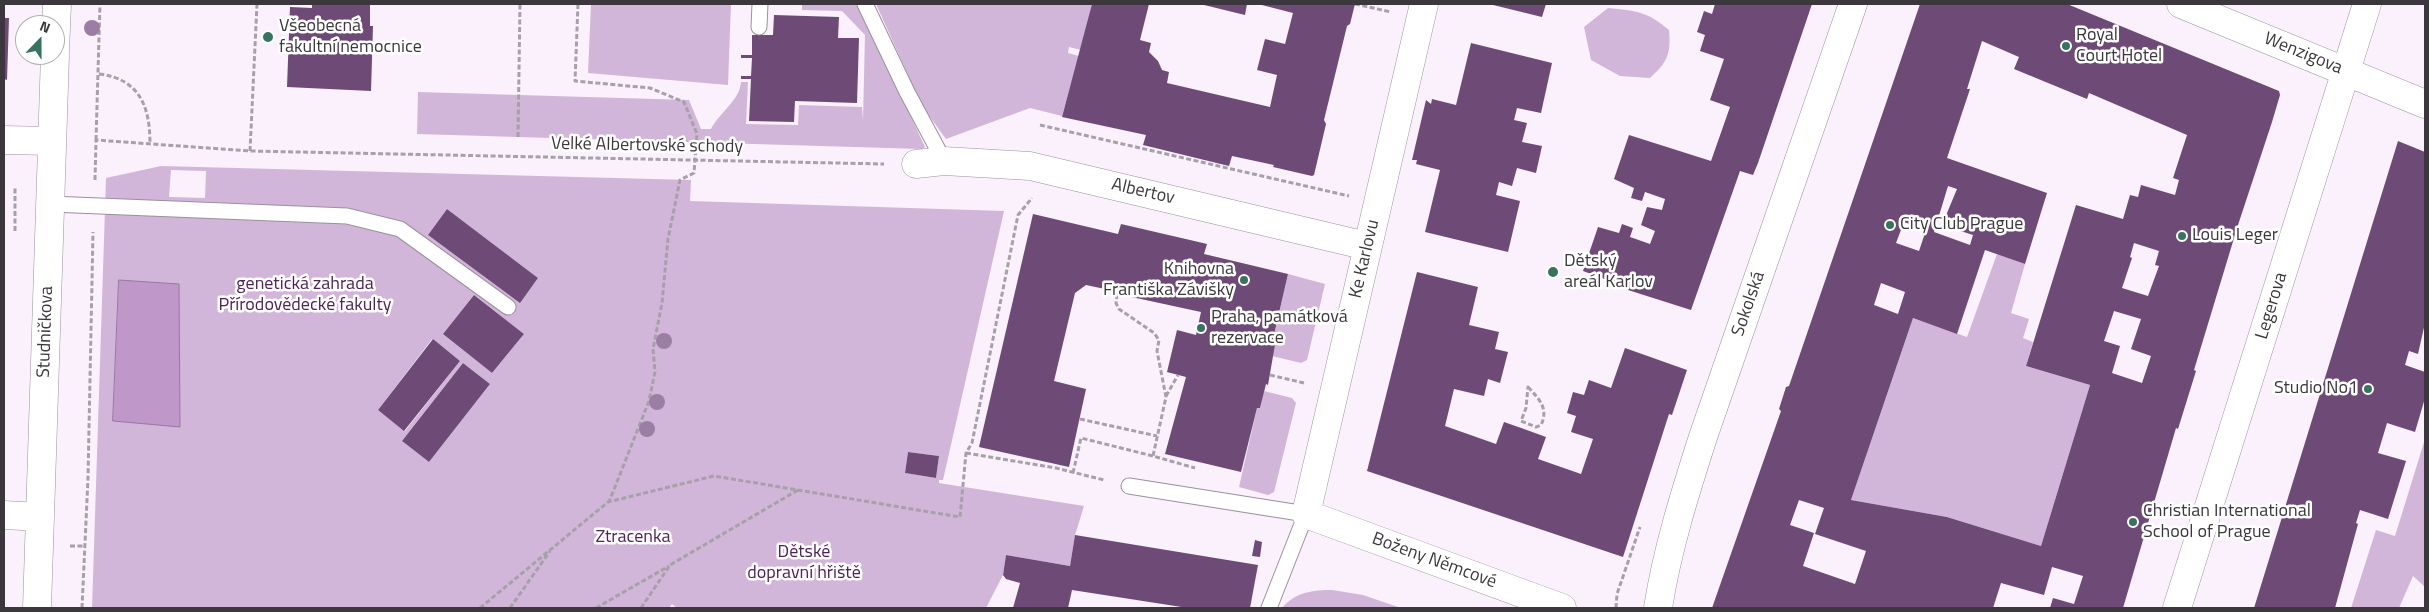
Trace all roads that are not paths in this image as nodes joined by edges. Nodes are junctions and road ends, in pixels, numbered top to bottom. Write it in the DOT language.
graph roads {
  1 [pos="760,4"];
  2 [pos="865,4"];
  3 [pos="1424,4"];
  4 [pos="1853,4"];
  5 [pos="2182,4"];
  6 [pos="2367,4"];
  7 [pos="760,27"];
  8 [pos="55,65"];
  9 [pos="2346,72"];
  10 [pos="2425,104"];
  11 [pos="4,140"];
  12 [pos="52,141"];
  13 [pos="944,161"];
  14 [pos="916,164"];
  15 [pos="50,204"];
  16 [pos="1368,246"];
  17 [pos="508,307"];
  18 [pos="1129,486"];
  19 [pos="4,514"];
  20 [pos="1306,514"];
  21 [pos="40,516"];
  22 [pos="1663,578"];
  23 [pos="37,608"];
  24 [pos="1269,608"];
  25 [pos="1562,608"];
  26 [pos="1658,608"];
  27 [pos="1667,608"];
  28 [pos="2177,608"];
  1 -- 7 [label="lane"];
  2 -- 13 [label="lane"];
  3 -- 16 [label="street, Ke Karlovu"];
  4 -- 22 [label="street, Sokolská"];
  5 -- 9 [label="street, Wenzigova"];
  6 -- 9 [label="street, Legerova"];
  8 -- 12 [label="street, Studničkova"];
  9 -- 10 [label="street, Wenzigova"];
  9 -- 28 [label="street, Legerova"];
  11 -- 12 [label="street"];
  12 -- 15 [label="street, Studničkova"];
  13 -- 14 [label="street, Albertov"];
  13 -- 16 [label="street, Albertov"];
  15 -- 17 [label="lane"];
  15 -- 21 [label="street, Studničkova"];
  16 -- 20 [label="street, Ke Karlovu"];
  18 -- 20 [label="lane"];
  19 -- 21 [label="street"];
  20 -- 24 [label="lane"];
  20 -- 25 [label="street, Boženy Němcové"];
  21 -- 23 [label="street, Studničkova"];
  22 -- 26 [label="street, Sokolská"];
  22 -- 27 [label="street"];
}
